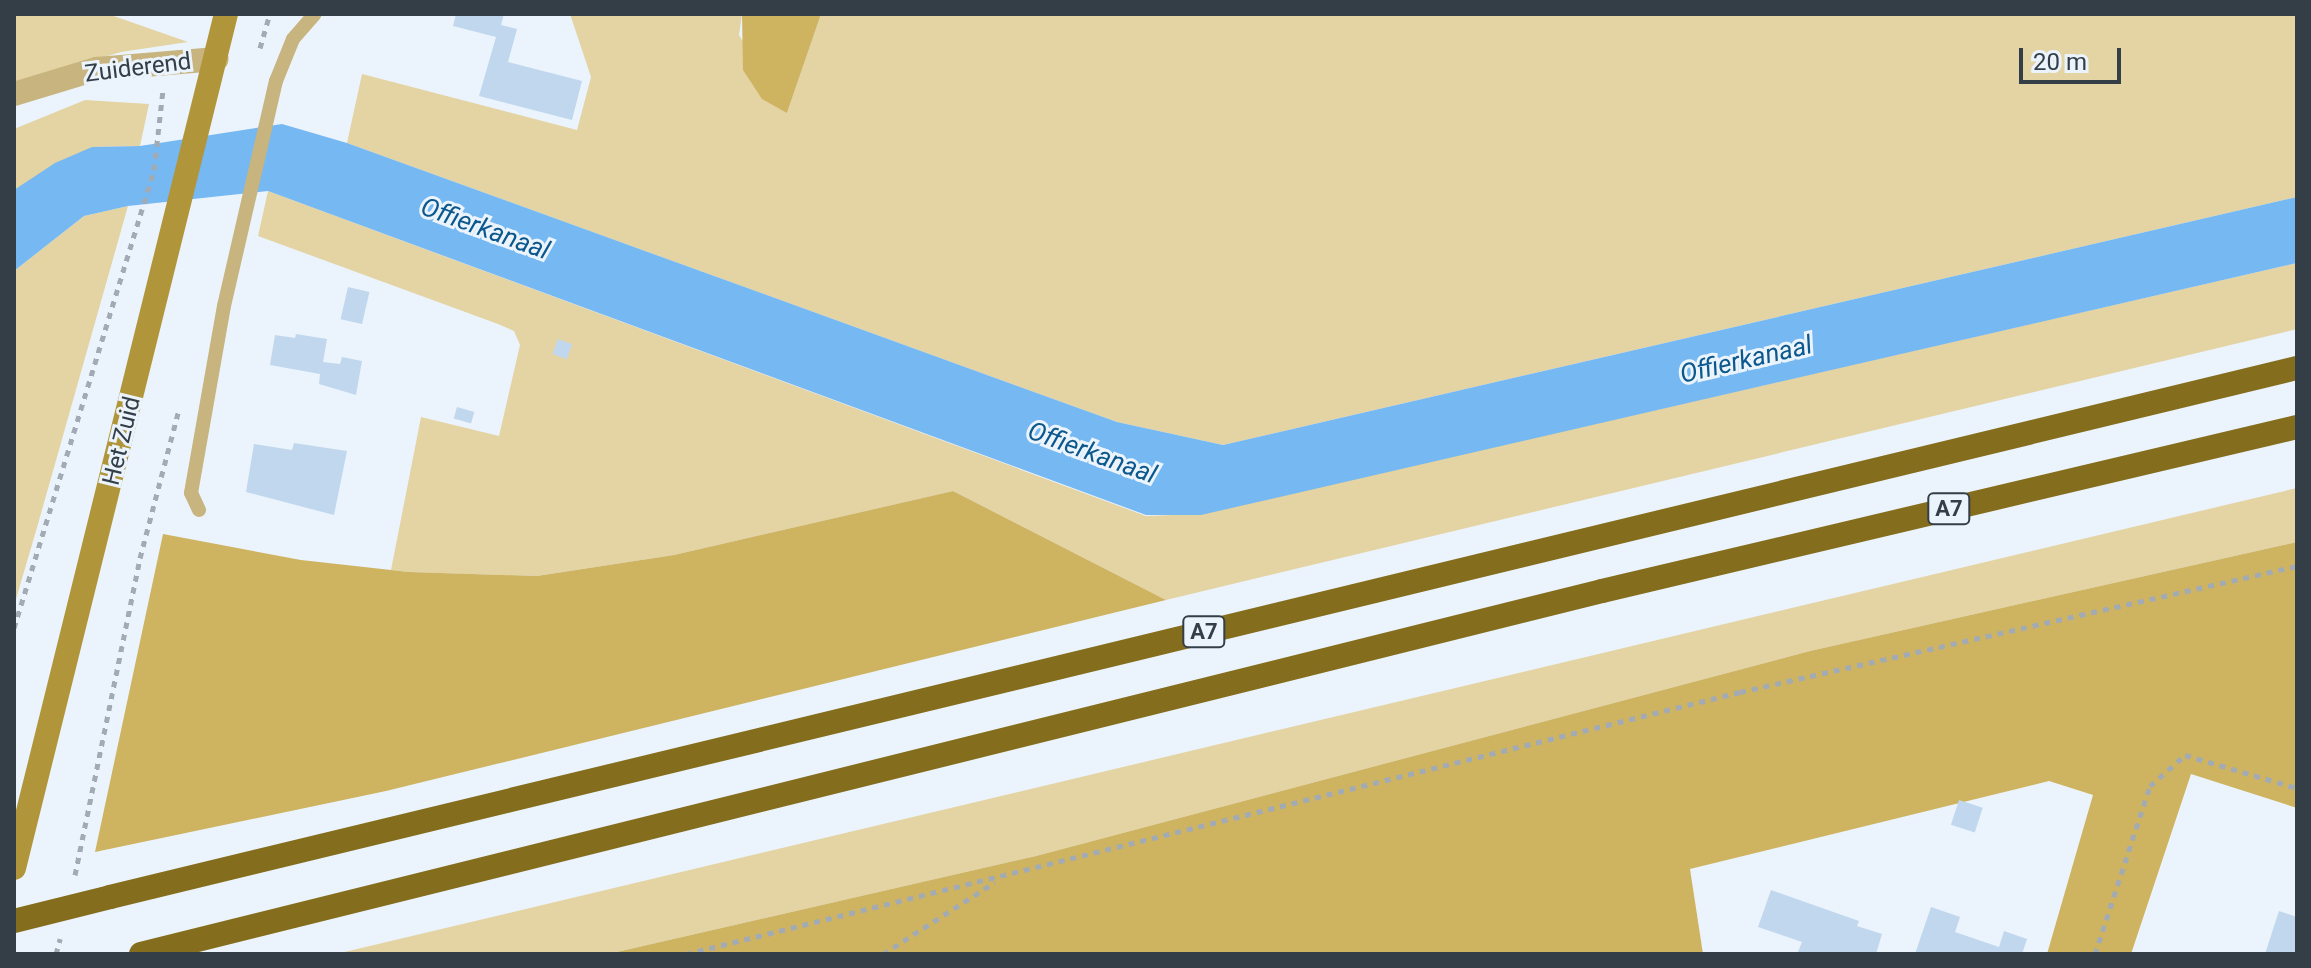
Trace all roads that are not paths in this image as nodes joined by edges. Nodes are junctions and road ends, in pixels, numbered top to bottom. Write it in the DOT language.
graph roads {
  1 [pos="226,14"];
  2 [pos="315,14"];
  3 [pos="217,59"];
  4 [pos="14,94"];
  5 [pos="2297,368"];
  6 [pos="2297,427"];
  7 [pos="199,510"];
  8 [pos="14,868"];
  9 [pos="14,921"];
  10 [pos="141,954"];
  1 -- 3 [label="street, Het Zuid"];
  2 -- 7 [label="lane"];
  3 -- 4 [label="street, Zuiderend"];
  3 -- 8 [label="street, Het Zuid"];
  5 -- 9 [label="highway, A7, bridge"];
  6 -- 10 [label="highway, A7"];
}
